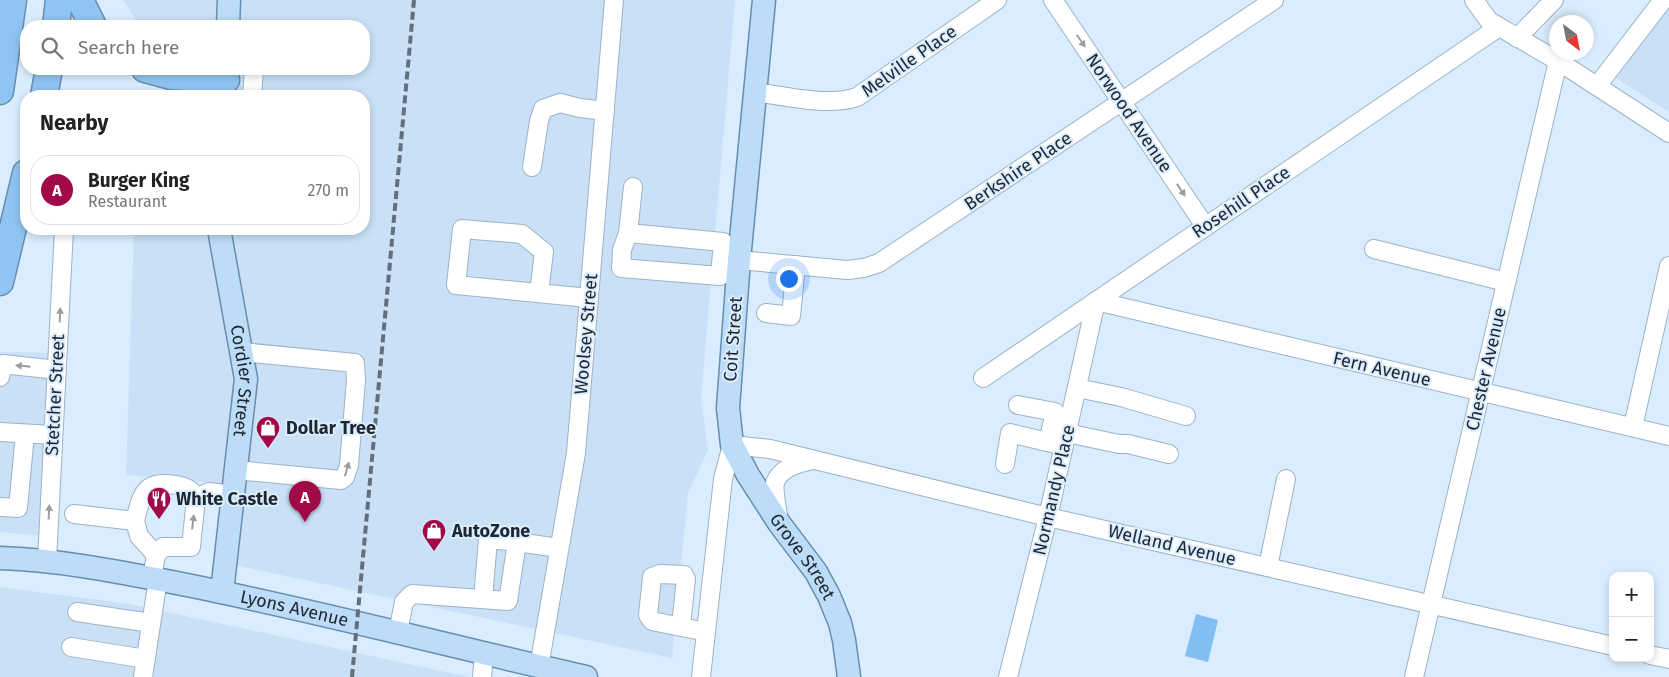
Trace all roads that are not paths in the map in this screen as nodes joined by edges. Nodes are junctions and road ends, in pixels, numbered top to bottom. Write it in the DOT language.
graph roads {
  1 [pos="13,0"];
  2 [pos="59,0"];
  3 [pos="80,0"];
  4 [pos="229,0"];
  5 [pos="614,0"];
  6 [pos="764,0"];
  7 [pos="997,0"];
  8 [pos="1053,0"];
  9 [pos="1274,0"];
  10 [pos="1474,0"];
  11 [pos="1554,0"];
  12 [pos="1663,0"];
  13 [pos="57,20"];
  14 [pos="90,20"];
  15 [pos="228,20"];
  16 [pos="1499,28"];
  17 [pos="1517,38"];
  18 [pos="1549,55"];
  19 [pos="1558,60"];
  20 [pos="48,75"];
  21 [pos="167,75"];
  22 [pos="254,75"];
  23 [pos="226,82"];
  24 [pos="1597,86"];
  25 [pos="45,90"];
  26 [pos="252,90"];
  27 [pos="0,91"];
  28 [pos="754,92"];
  29 [pos="1122,102"];
  30 [pos="605,111"];
  31 [pos="1669,133"];
  32 [pos="532,168"];
  33 [pos="632,188"];
  34 [pos="20,198"];
  35 [pos="1205,226"];
  36 [pos="628,233"];
  37 [pos="22,235"];
  38 [pos="64,235"];
  39 [pos="220,235"];
  40 [pos="593,247"];
  41 [pos="1374,249"];
  42 [pos="622,250"];
  43 [pos="738,260"];
  44 [pos="796,265"];
  45 [pos="1669,266"];
  46 [pos="0,282"];
  47 [pos="1506,282"];
  48 [pos="0,292"];
  49 [pos="539,293"];
  50 [pos="589,298"];
  51 [pos="1096,301"];
  52 [pos="766,313"];
  53 [pos="242,352"];
  54 [pos="57,370"];
  55 [pos="0,377"];
  56 [pos="983,378"];
  57 [pos="1077,388"];
  58 [pos="1480,392"];
  59 [pos="1018,405"];
  60 [pos="1186,416"];
  61 [pos="1633,427"];
  62 [pos="0,432"];
  63 [pos="24,434"];
  64 [pos="53,435"];
  65 [pos="1669,436"];
  66 [pos="1060,440"];
  67 [pos="732,445"];
  68 [pos="1169,454"];
  69 [pos="816,459"];
  70 [pos="1005,464"];
  71 [pos="236,470"];
  72 [pos="1286,479"];
  73 [pos="233,494"];
  74 [pos="196,498"];
  75 [pos="0,507"];
  76 [pos="74,514"];
  77 [pos="1048,517"];
  78 [pos="135,521"];
  79 [pos="779,522"];
  80 [pos="517,542"];
  81 [pos="559,548"];
  82 [pos="156,554"];
  83 [pos="0,558"];
  84 [pos="47,561"];
  85 [pos="1268,567"];
  86 [pos="155,578"];
  87 [pos="222,592"];
  88 [pos="482,600"];
  89 [pos="1431,604"];
  90 [pos="76,612"];
  91 [pos="151,623"];
  92 [pos="681,626"];
  93 [pos="398,632"];
  94 [pos="706,632"];
  95 [pos="1609,645"];
  96 [pos="71,647"];
  97 [pos="484,653"];
  98 [pos="1654,656"];
  99 [pos="146,659"];
  100 [pos="1669,659"];
  101 [pos="539,667"];
  102 [pos="143,677"];
  103 [pos="482,677"];
  104 [pos="586,677"];
  105 [pos="701,677"];
  106 [pos="849,677"];
  107 [pos="1008,677"];
  108 [pos="1414,677"];
  1 -- 27 [label="highway"];
  2 -- 13 [label="highway"];
  3 -- 14 [label="highway"];
  4 -- 15 [label="main road"];
  5 -- 30 [label="street, Woolsey Street"];
  6 -- 28 [label="main road, Coit Street"];
  7 -- 28 [label="street, Melville Place"];
  8 -- 29 [label="street, Norwood Avenue, one-way"];
  9 -- 29 [label="street, Berkshire Place"];
  10 -- 16 [label="street"];
  11 -- 17 [label="street"];
  12 -- 24 [label="street"];
  16 -- 17 [label="street"];
  16 -- 35 [label="street, Rosehill Place"];
  17 -- 18 [label="street"];
  19 -- 24 [label="street"];
  19 -- 47 [label="street, Chester Avenue"];
  20 -- 25 [label="highway"];
  21 -- 23 [label="highway"];
  22 -- 26 [label="street"];
  24 -- 31 [label="street"];
  28 -- 43 [label="main road, Coit Street"];
  29 -- 35 [label="street, Norwood Avenue, one-way"];
  29 -- 44 [label="street, Berkshire Place"];
  30 -- 32 [label="street"];
  30 -- 40 [label="street, Woolsey Street"];
  33 -- 36 [label="street"];
  34 -- 46 [label="highway"];
  35 -- 51 [label="street, Rosehill Place"];
  36 -- 42 [label="street"];
  36 -- 42 [label="street"];
  37 -- 48 [label="main road"];
  54 -- 38 [label="street, Stetcher Street, one-way"];
  39 -- 53 [label="main road, Cordier Street"];
  40 -- 42 [label="street"];
  40 -- 50 [label="street, Woolsey Street"];
  41 -- 47 [label="street"];
  43 -- 44 [label="street, Berkshire Place"];
  43 -- 67 [label="main road, Coit Street"];
  44 -- 52 [label="street"];
  45 -- 61 [label="street"];
  47 -- 58 [label="street, Chester Avenue"];
  49 -- 49 [label="street"];
  49 -- 50 [label="street"];
  50 -- 81 [label="street, Woolsey Street"];
  51 -- 56 [label="street, Rosehill Place"];
  51 -- 57 [label="street, Normandy Place"];
  51 -- 58 [label="street, Fern Avenue"];
  53 -- 71 [label="main road, Cordier Street"];
  71 -- 53 [label="street, one-way"];
  54 -- 55 [label="street, one-way"];
  54 -- 64 [label="street, Stetcher Street"];
  57 -- 60 [label="street"];
  57 -- 66 [label="street, Normandy Place"];
  58 -- 61 [label="street, Fern Avenue"];
  58 -- 89 [label="street, Chester Avenue"];
  59 -- 66 [label="street"];
  61 -- 65 [label="street, Fern Avenue"];
  62 -- 63 [label="street"];
  63 -- 64 [label="street"];
  63 -- 75 [label="street"];
  84 -- 64 [label="street, Stetcher Street, one-way"];
  66 -- 68 [label="street"];
  66 -- 70 [label="street"];
  66 -- 77 [label="street, Normandy Place"];
  67 -- 69 [label="street, Welland Avenue"];
  67 -- 79 [label="main road, Grove Street"];
  67 -- 94 [label="street, Coit Street"];
  69 -- 77 [label="street, Welland Avenue"];
  69 -- 79 [label="street"];
  71 -- 73 [label="main road, Cordier Street"];
  72 -- 85 [label="street"];
  73 -- 74 [label="street"];
  73 -- 87 [label="main road, Cordier Street"];
  74 -- 78 [label="street"];
  82 -- 74 [label="street, one-way"];
  76 -- 78 [label="street"];
  77 -- 85 [label="street, Welland Avenue"];
  77 -- 107 [label="street, Normandy Place"];
  78 -- 82 [label="street"];
  79 -- 106 [label="main road, Grove Street"];
  80 -- 81 [label="street"];
  80 -- 88 [label="street"];
  80 -- 88 [label="street"];
  81 -- 101 [label="street, Woolsey Street"];
  82 -- 86 [label="street"];
  83 -- 84 [label="main road, Lyons Avenue"];
  84 -- 86 [label="main road, Lyons Avenue"];
  85 -- 89 [label="street, Welland Avenue"];
  86 -- 87 [label="main road, Lyons Avenue"];
  86 -- 91 [label="street"];
  87 -- 93 [label="main road, Lyons Avenue"];
  88 -- 93 [label="street"];
  89 -- 95 [label="street, Welland Avenue"];
  89 -- 108 [label="street, Chester Avenue"];
  90 -- 91 [label="street"];
  91 -- 99 [label="street"];
  92 -- 94 [label="street"];
  93 -- 97 [label="main road, Lyons Avenue"];
  94 -- 105 [label="street, Coit Street"];
  96 -- 99 [label="street"];
  97 -- 101 [label="main road, Lyons Avenue"];
  97 -- 103 [label="street"];
  98 -- 100 [label="street"];
  99 -- 102 [label="street"];
  101 -- 104 [label="main road, Lyons Avenue"];
}
